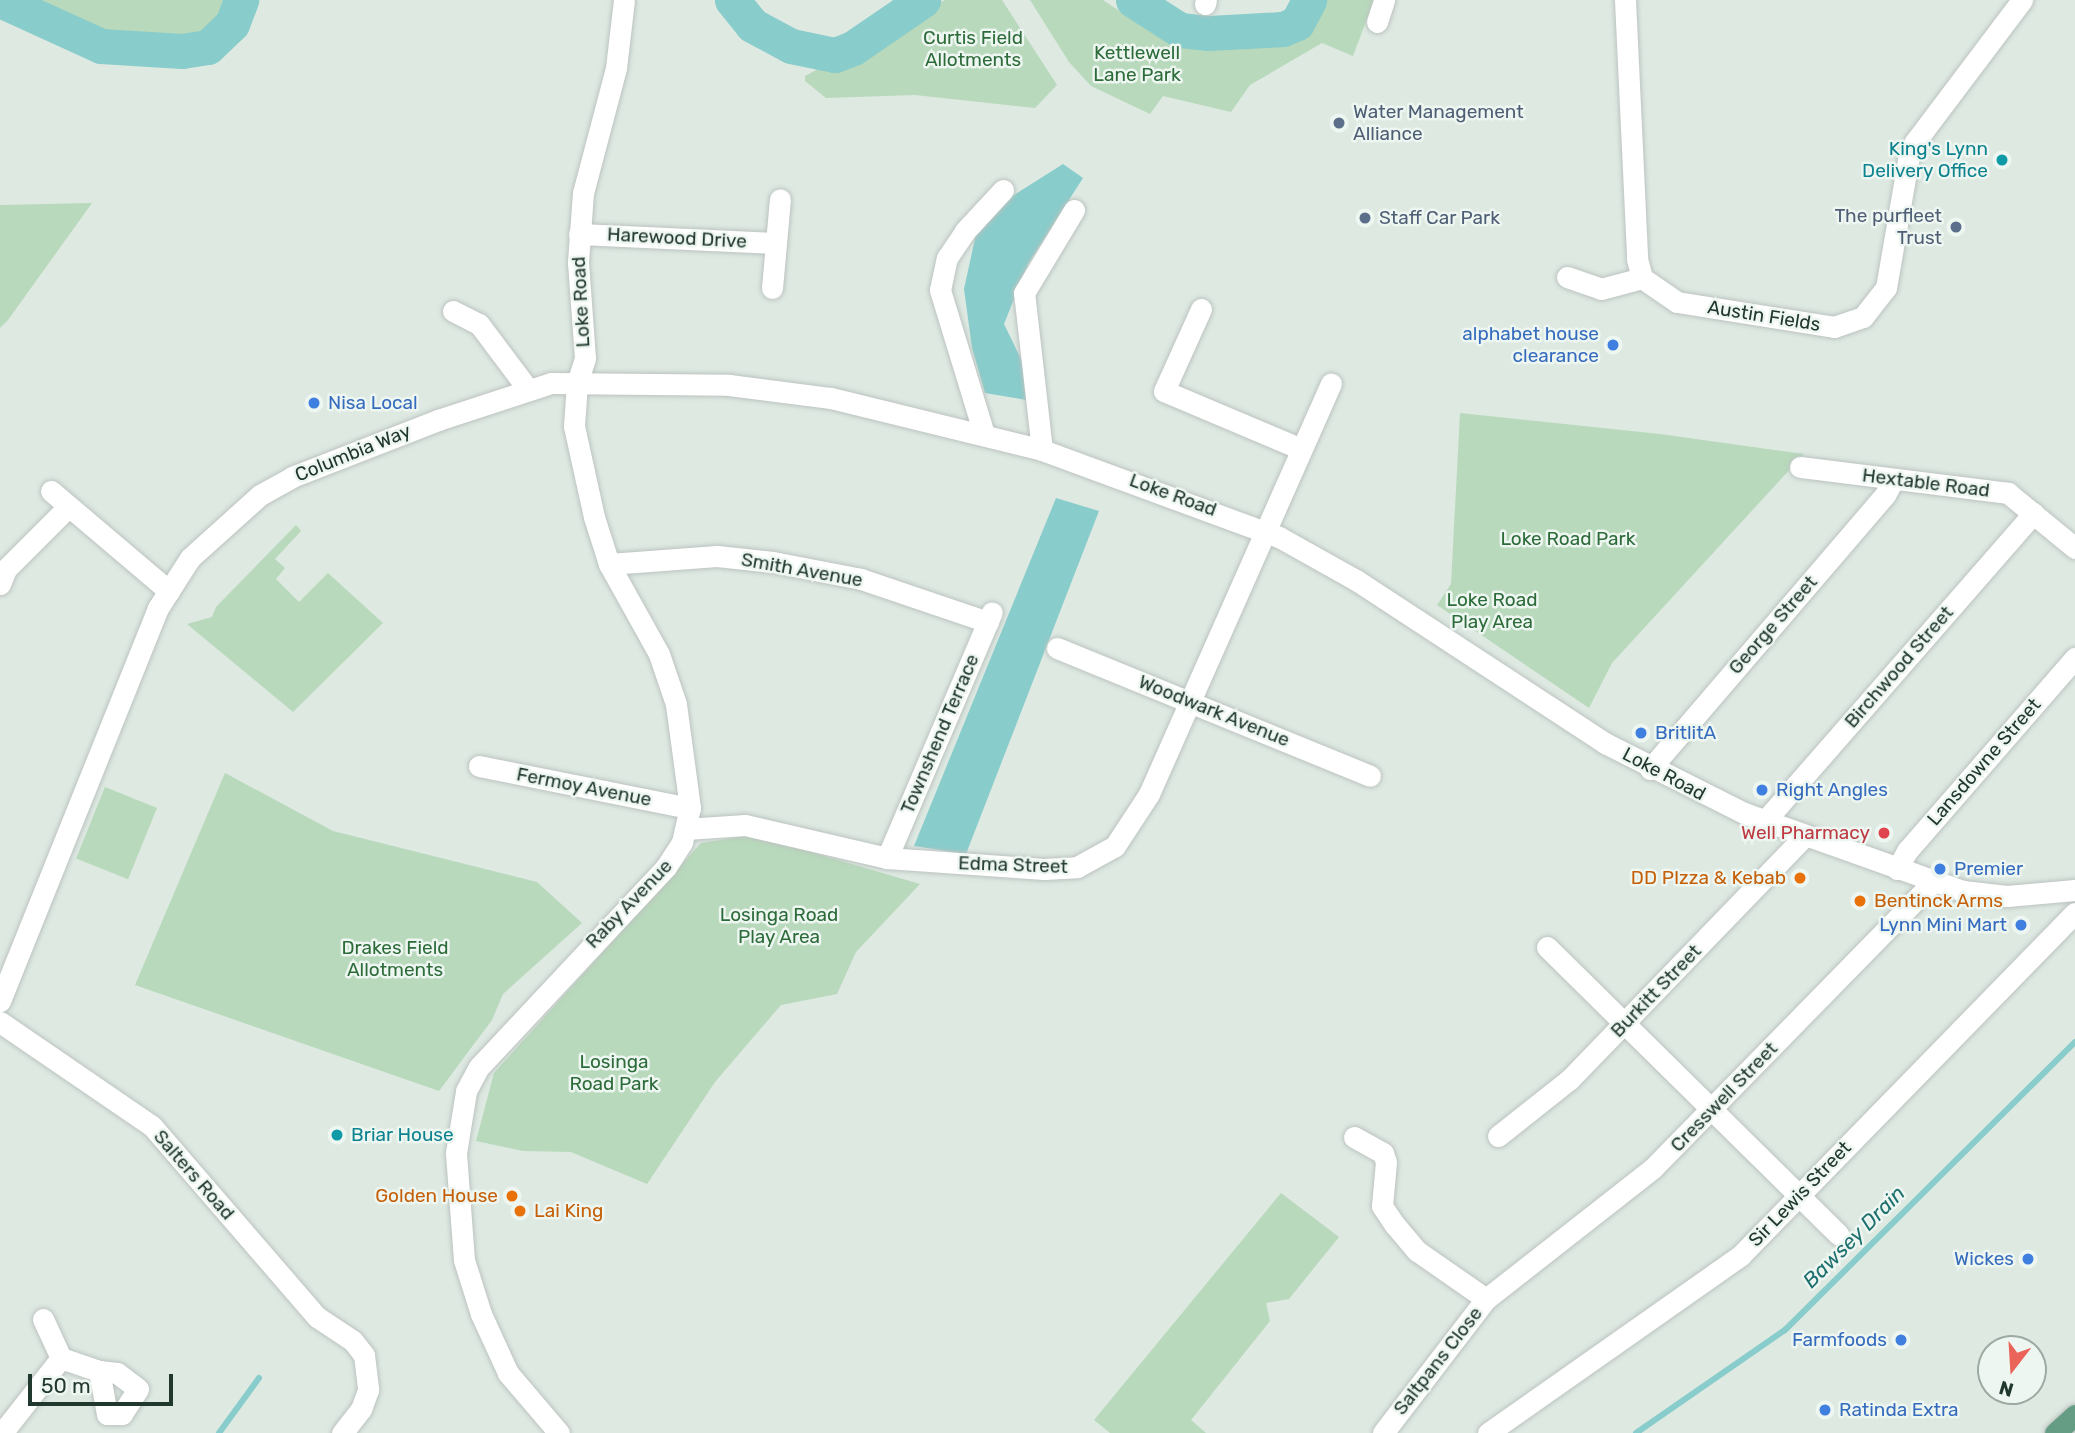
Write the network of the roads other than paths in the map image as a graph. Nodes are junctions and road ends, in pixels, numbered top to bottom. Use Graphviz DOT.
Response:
graph roads {
  1 [pos="624,0"];
  2 [pos="1384,0"];
  3 [pos="1625,0"];
  4 [pos="2022,0"];
  5 [pos="1377,22"];
  6 [pos="1003,190"];
  7 [pos="780,199"];
  8 [pos="1074,210"];
  9 [pos="579,234"];
  10 [pos="776,243"];
  11 [pos="1567,277"];
  12 [pos="1642,278"];
  13 [pos="772,288"];
  14 [pos="1201,309"];
  15 [pos="453,311"];
  16 [pos="577,383"];
  17 [pos="1331,383"];
  18 [pos="527,388"];
  19 [pos="984,434"];
  20 [pos="1301,449"];
  21 [pos="1042,450"];
  22 [pos="1800,467"];
  23 [pos="1893,480"];
  24 [pos="51,491"];
  25 [pos="68,507"];
  26 [pos="2034,513"];
  27 [pos="1264,530"];
  28 [pos="2075,548"];
  29 [pos="610,564"];
  30 [pos="0,584"];
  31 [pos="169,591"];
  32 [pos="990,616"];
  33 [pos="1057,648"];
  34 [pos="2075,658"];
  35 [pos="1189,700"];
  36 [pos="479,766"];
  37 [pos="1650,769"];
  38 [pos="1370,776"];
  39 [pos="690,808"];
  40 [pos="1764,822"];
  41 [pos="686,829"];
  42 [pos="1804,837"];
  43 [pos="887,858"];
  44 [pos="1896,869"];
  45 [pos="1933,882"];
  46 [pos="2075,890"];
  47 [pos="2075,913"];
  48 [pos="1547,947"];
  49 [pos="1,998"];
  50 [pos="0,1022"];
  51 [pos="1626,1022"];
  52 [pos="1712,1109"];
  53 [pos="1498,1136"];
  54 [pos="1354,1137"];
  55 [pos="1799,1195"];
  56 [pos="1838,1234"];
  57 [pos="1442,1255"];
  58 [pos="1491,1294"];
  59 [pos="43,1319"];
  60 [pos="61,1358"];
  61 [pos="99,1371"];
  62 [pos="2075,1415"];
  63 [pos="6,1418"];
  64 [pos="342,1433"];
  65 [pos="559,1433"];
  66 [pos="1383,1433"];
  67 [pos="1488,1433"];
  68 [pos="2055,1433"];
  1 -- 9 [label="street, Loke Road"];
  2 -- 5 [label="street"];
  3 -- 12 [label="street"];
  4 -- 12 [label="street, Austin Fields"];
  6 -- 19 [label="street"];
  7 -- 10 [label="street, Harewood Drive"];
  8 -- 21 [label="street"];
  9 -- 10 [label="street, Harewood Drive"];
  9 -- 16 [label="street, Loke Road"];
  10 -- 13 [label="street, Harewood Drive"];
  11 -- 12 [label="street"];
  14 -- 20 [label="street"];
  15 -- 18 [label="street"];
  16 -- 18 [label="street, Columbia Way"];
  16 -- 19 [label="street, Loke Road"];
  16 -- 29 [label="street, Raby Avenue"];
  17 -- 20 [label="street, Edma Street"];
  18 -- 31 [label="street, Columbia Way"];
  19 -- 21 [label="street, Loke Road"];
  20 -- 27 [label="street, Edma Street"];
  21 -- 27 [label="street, Loke Road"];
  22 -- 23 [label="street, Hextable Road"];
  23 -- 26 [label="street, Hextable Road"];
  23 -- 37 [label="street, George Street"];
  24 -- 25 [label="street"];
  25 -- 30 [label="street"];
  25 -- 31 [label="street"];
  26 -- 28 [label="street, Hextable Road"];
  26 -- 40 [label="street, Birchwood Street"];
  27 -- 35 [label="street, Edma Street"];
  27 -- 37 [label="street, Loke Road"];
  29 -- 32 [label="street, Smith Avenue"];
  29 -- 39 [label="street, Raby Avenue"];
  31 -- 49 [label="street, Columbia Way"];
  32 -- 43 [label="street, Townshend Terrace"];
  33 -- 35 [label="street, Woodwark Avenue"];
  34 -- 44 [label="street, Lansdowne Street"];
  35 -- 38 [label="street, Woodwark Avenue"];
  35 -- 43 [label="street, Edma Street"];
  36 -- 39 [label="street, Fermoy Avenue"];
  37 -- 40 [label="street, Loke Road"];
  39 -- 41 [label="street, Raby Avenue"];
  40 -- 42 [label="street, Loke Road"];
  41 -- 43 [label="street, Edma Street"];
  41 -- 65 [label="street, Raby Avenue"];
  42 -- 44 [label="street, Loke Road"];
  42 -- 51 [label="street, Burkitt Street"];
  44 -- 45 [label="street, Loke Road"];
  45 -- 46 [label="street, Loke Road"];
  45 -- 52 [label="street, Cresswell Street"];
  47 -- 55 [label="street, Sir Lewis Street"];
  48 -- 51 [label="street"];
  50 -- 64 [label="street, Salters Road"];
  51 -- 52 [label="street"];
  51 -- 53 [label="street, Burkitt Street"];
  52 -- 55 [label="street"];
  52 -- 58 [label="street, Cresswell Street"];
  54 -- 58 [label="street"];
  55 -- 56 [label="street"];
  55 -- 67 [label="street, Sir Lewis Street"];
  57 -- 58 [label="street"];
  58 -- 66 [label="street, Saltpans Close"];
  59 -- 60 [label="street"];
  60 -- 61 [label="street"];
  60 -- 63 [label="street"];
  62 -- 68 [label="main road"];
}
